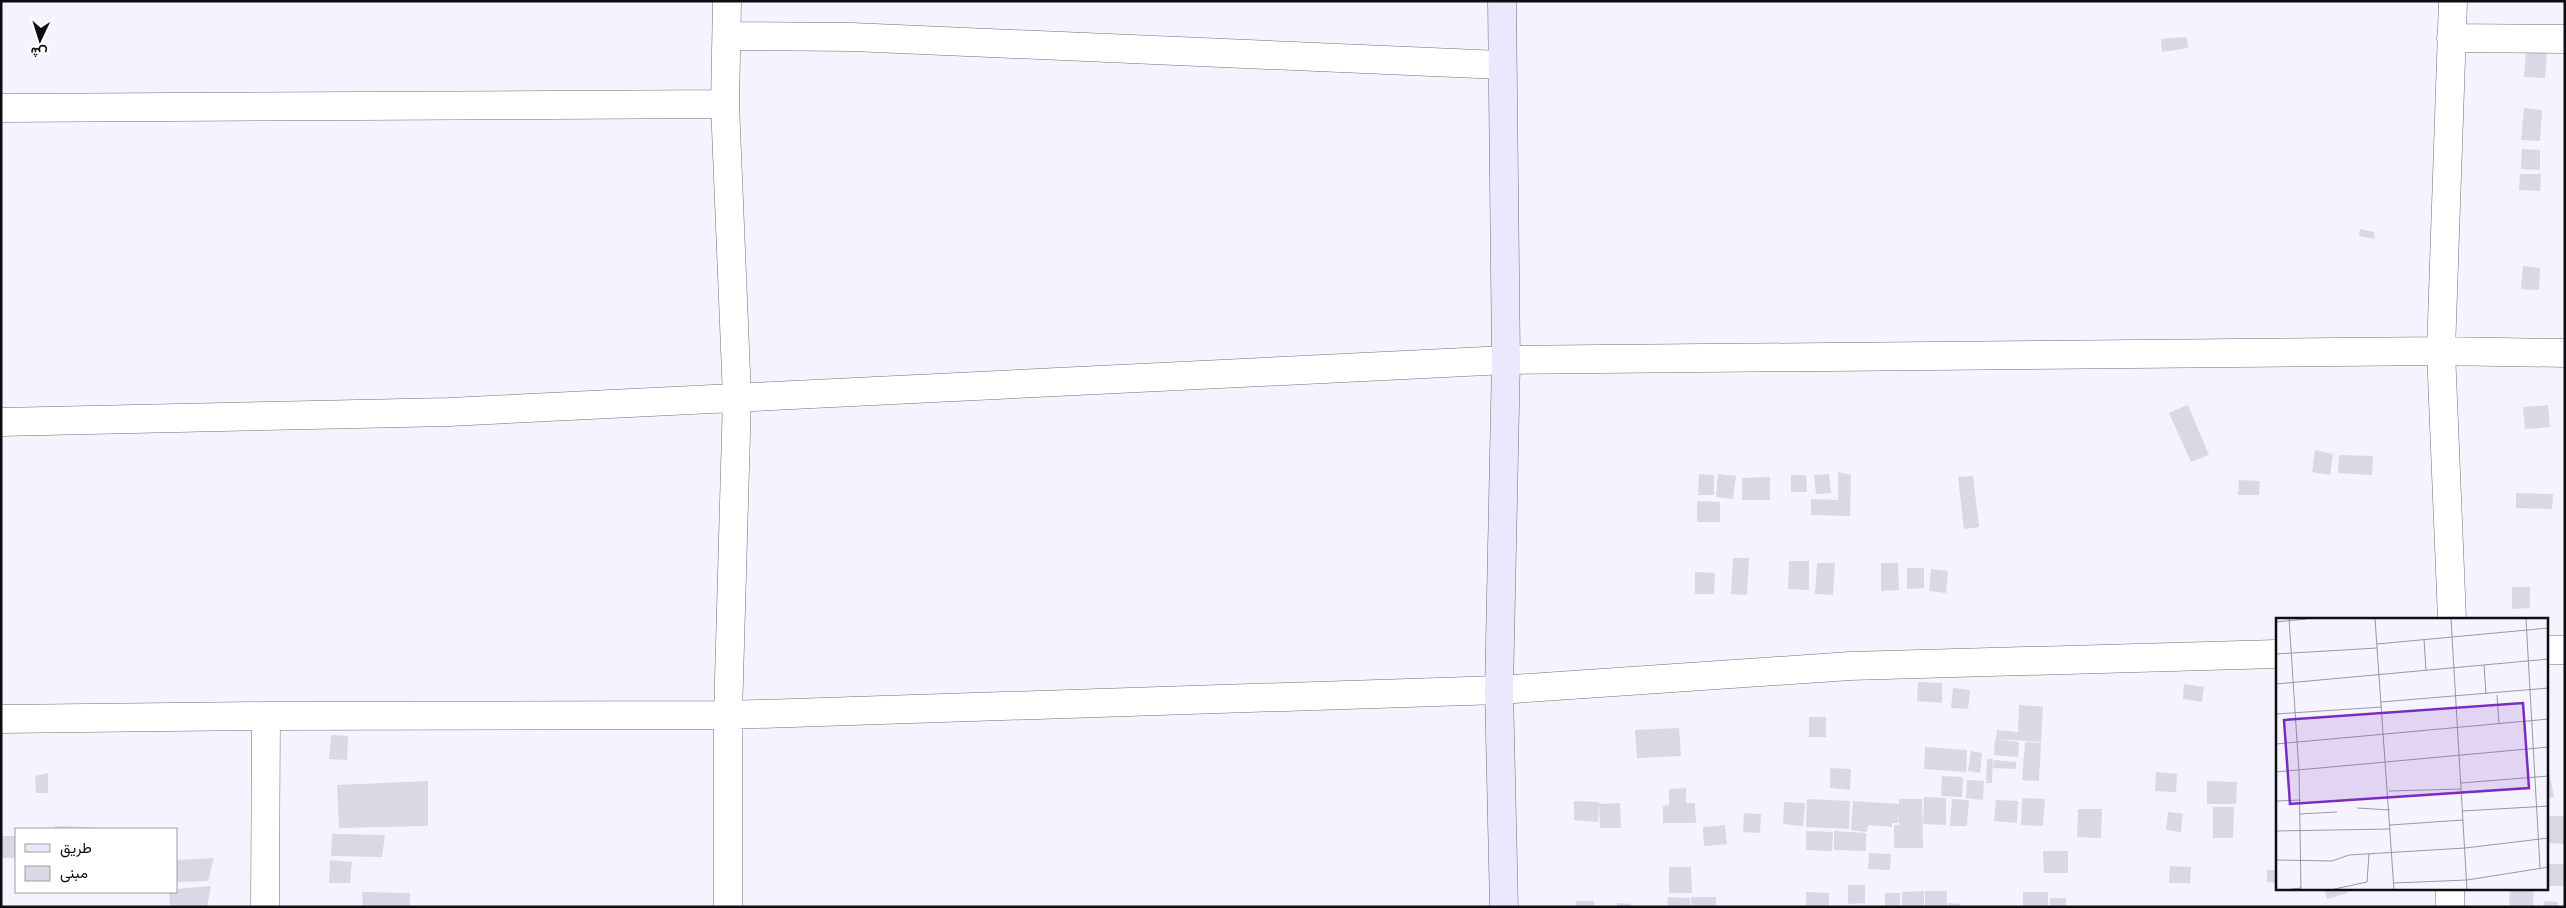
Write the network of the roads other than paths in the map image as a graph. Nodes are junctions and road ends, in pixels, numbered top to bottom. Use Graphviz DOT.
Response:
graph roads {
  1 [pos="727,1"];
  2 [pos="1502,1"];
  3 [pos="2453,1"];
  4 [pos="727,36"];
  5 [pos="2450,38"];
  6 [pos="2565,39"];
  7 [pos="1501,65"];
  8 [pos="724,104"];
  9 [pos="1,108"];
  10 [pos="2441,351"];
  11 [pos="2565,353"];
  12 [pos="1506,360"];
  13 [pos="737,397"];
  14 [pos="1,422"];
  15 [pos="2452,618"];
  16 [pos="2548,650"];
  17 [pos="2565,650"];
  18 [pos="2276,654"];
  19 [pos="1499,690"];
  20 [pos="728,715"];
  21 [pos="266,716"];
  22 [pos="1,720"];
  23 [pos="2450,890"];
  24 [pos="265,907"];
  25 [pos="728,907"];
  26 [pos="1504,907"];
  27 [pos="2450,907"];
  1 -- 4 [label="street"];
  2 -- 7 [label="main road"];
  3 -- 5 [label="street"];
  4 -- 7 [label="street"];
  4 -- 8 [label="street"];
  5 -- 6 [label="street"];
  5 -- 10 [label="street"];
  7 -- 12 [label="main road"];
  8 -- 9 [label="street"];
  8 -- 13 [label="street"];
  10 -- 11 [label="street"];
  10 -- 12 [label="street"];
  10 -- 15 [label="street"];
  12 -- 13 [label="street"];
  12 -- 19 [label="main road"];
  13 -- 14 [label="street"];
  13 -- 20 [label="street"];
  16 -- 17 [label="street"];
  18 -- 19 [label="street"];
  19 -- 20 [label="street"];
  19 -- 26 [label="main road"];
  20 -- 21 [label="street"];
  20 -- 25 [label="street"];
  21 -- 22 [label="street"];
  21 -- 24 [label="street"];
  23 -- 27 [label="street"];
}
